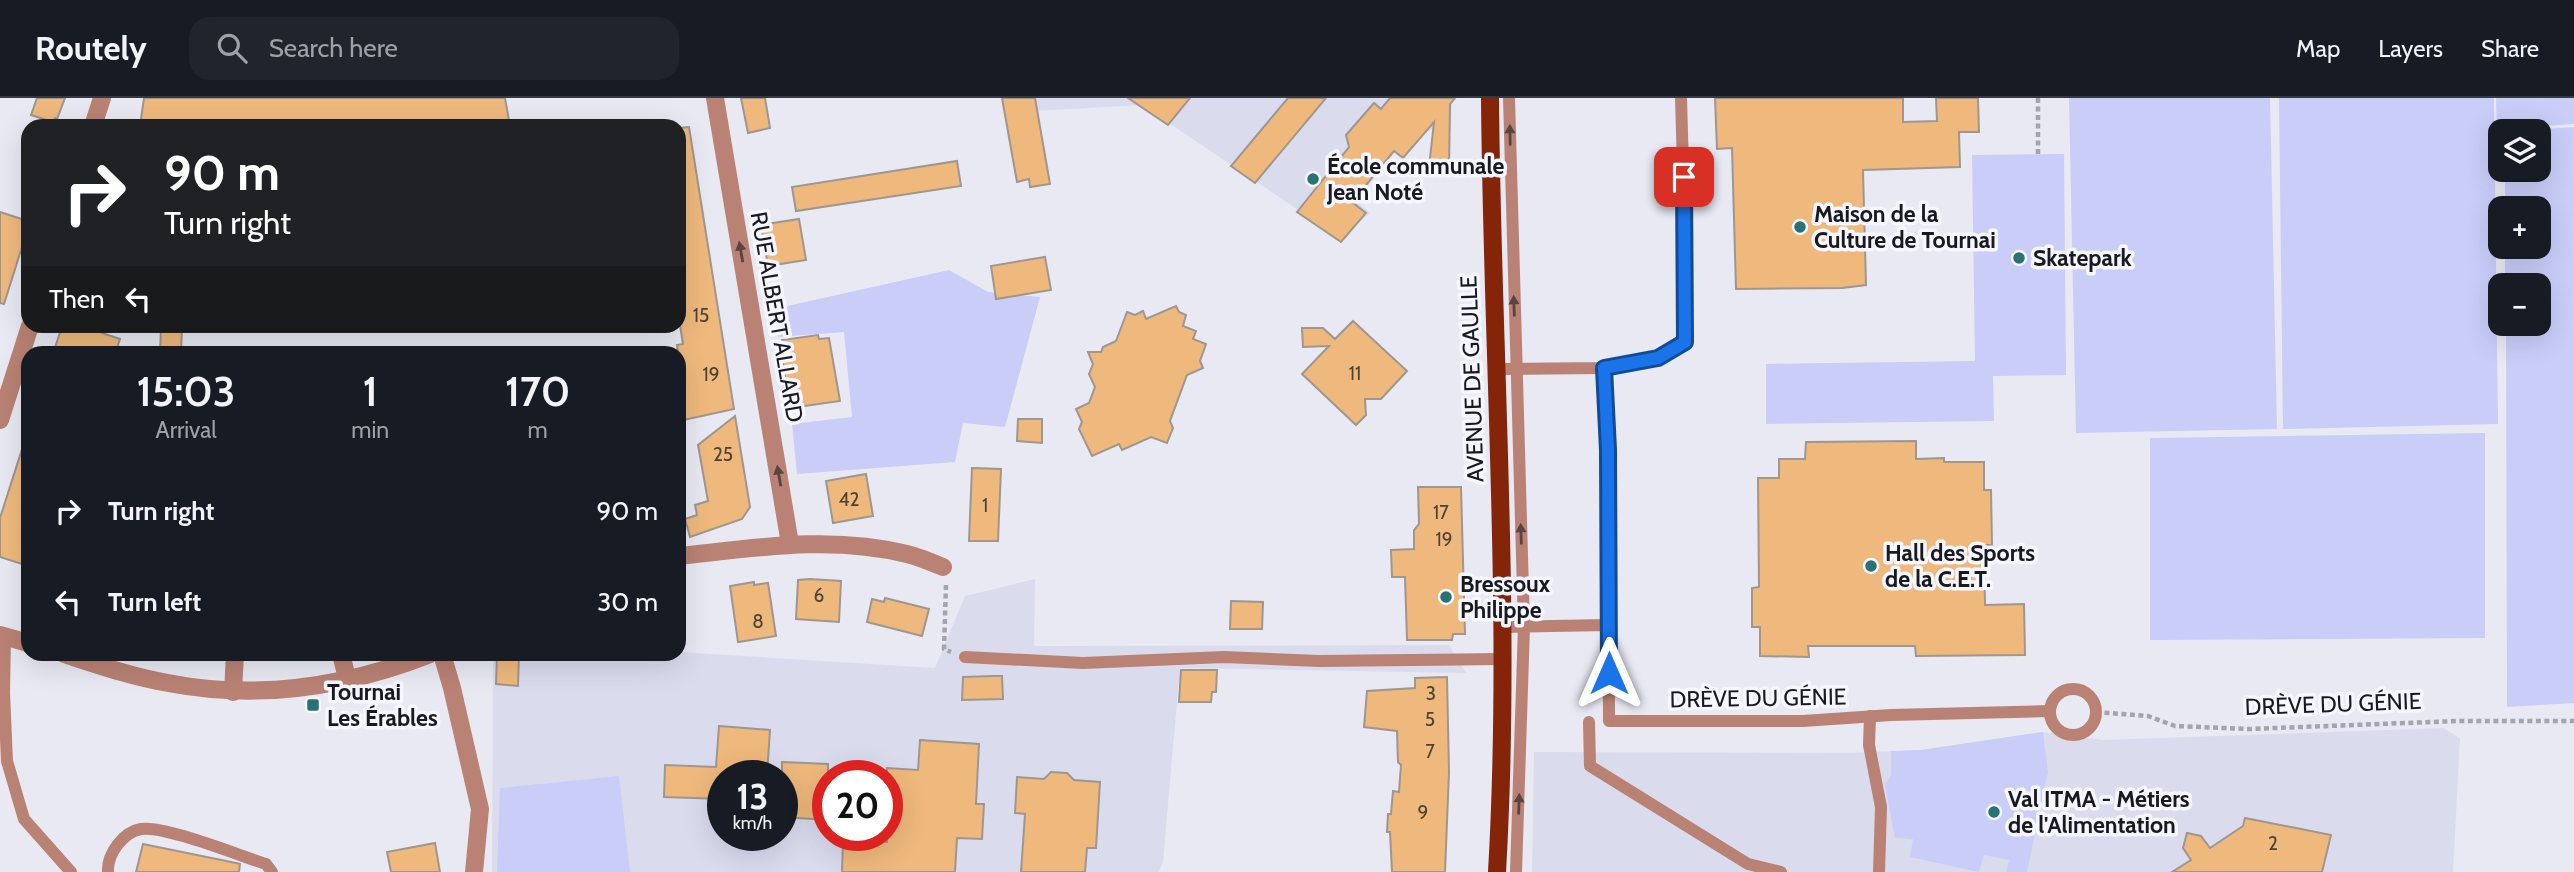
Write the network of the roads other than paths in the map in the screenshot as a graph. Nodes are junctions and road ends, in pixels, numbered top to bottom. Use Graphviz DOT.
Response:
graph roads {
  1 [pos="102,98"];
  2 [pos="715,98"];
  3 [pos="1490,98"];
  4 [pos="1509,98"];
  5 [pos="1681,98"];
  6 [pos="95,119"];
  7 [pos="21,354"];
  8 [pos="1517,368"];
  9 [pos="1604,368"];
  10 [pos="1496,369"];
  11 [pos="0,420"];
  12 [pos="790,544"];
  13 [pos="686,555"];
  14 [pos="943,566"];
  15 [pos="1609,625"];
  16 [pos="1524,626"];
  17 [pos="1503,627"];
  18 [pos="3,636"];
  19 [pos="21,641"];
  20 [pos="965,657"];
  21 [pos="1503,659"];
  22 [pos="89,661"];
  23 [pos="235,661"];
  24 [pos="343,661"];
  25 [pos="413,661"];
  26 [pos="444,661"];
  27 [pos="347,678"];
  28 [pos="233,692"];
  29 [pos="2050,711"];
  30 [pos="1870,716"];
  31 [pos="1589,722"];
  32 [pos="71,872"];
  33 [pos="108,872"];
  34 [pos="272,872"];
  35 [pos="474,872"];
  36 [pos="1497,872"];
  37 [pos="1516,872"];
  38 [pos="1781,872"];
  39 [pos="1879,872"];
  1 -- 6 [label="street"];
  12 -- 2 [label="street, RUE ALBERT ALLARD, one-way"];
  3 -- 10 [label="main road, AVENUE DE GAULLE"];
  8 -- 4 [label="lane, one-way"];
  5 -- 9 [label="lane"];
  7 -- 11 [label="street"];
  8 -- 9 [label="lane"];
  8 -- 10 [label="lane"];
  16 -- 8 [label="lane, one-way"];
  9 -- 15 [label="lane, DRÈVE DU GÉNIE"];
  10 -- 17 [label="main road, AVENUE DE GAULLE"];
  12 -- 13 [label="street"];
  12 -- 14 [label="street"];
  15 -- 16 [label="lane"];
  15 -- 30 [label="lane, DRÈVE DU GÉNIE"];
  16 -- 17 [label="lane"];
  37 -- 16 [label="lane, one-way"];
  17 -- 21 [label="main road, AVENUE DE GAULLE"];
  18 -- 19 [label="street"];
  18 -- 32 [label="lane"];
  20 -- 21 [label="lane"];
  21 -- 36 [label="main road, AVENUE DE GAULLE"];
  22 -- 28 [label="street"];
  23 -- 28 [label="street"];
  24 -- 27 [label="street"];
  25 -- 27 [label="street"];
  26 -- 35 [label="street"];
  27 -- 28 [label="street"];
  29 -- 29 [label="lane"];
  29 -- 30 [label="lane, DRÈVE DU GÉNIE"];
  30 -- 39 [label="lane"];
  31 -- 38 [label="lane"];
  33 -- 34 [label="lane"];
}
